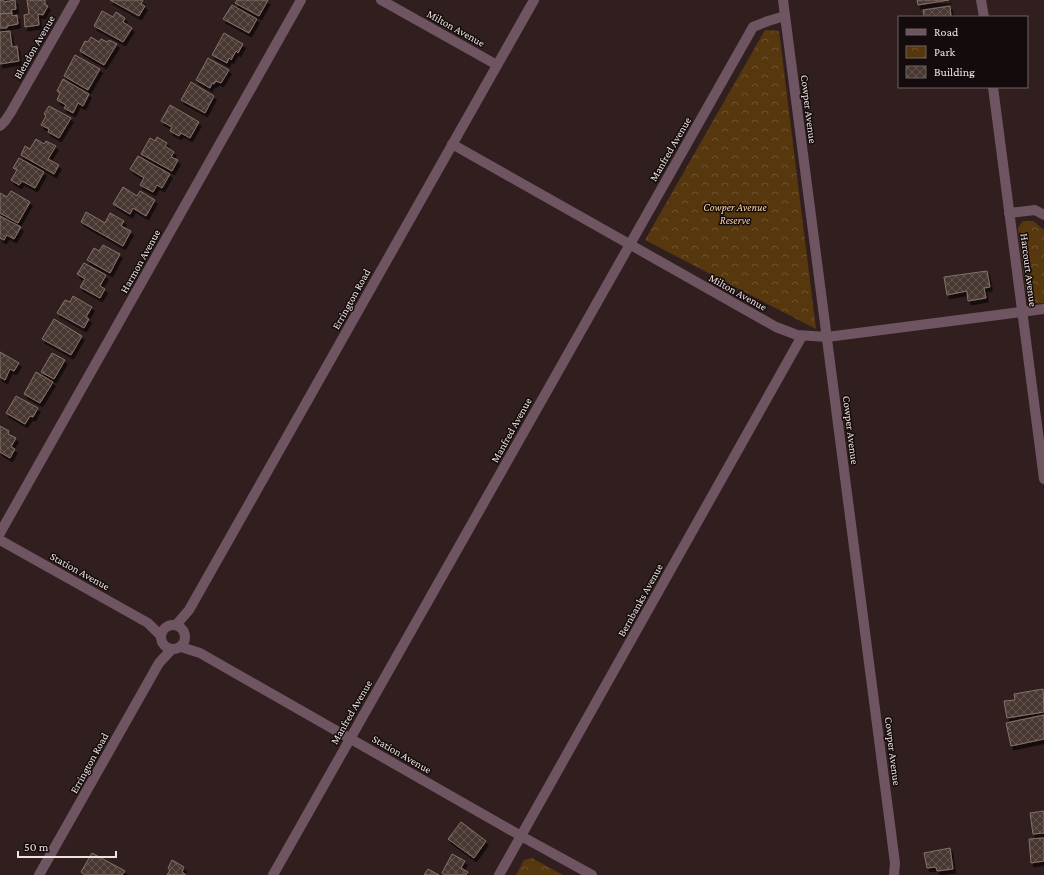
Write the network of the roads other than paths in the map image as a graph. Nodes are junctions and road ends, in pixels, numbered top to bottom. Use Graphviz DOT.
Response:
graph roads {
  1 [pos="75,0"];
  2 [pos="301,0"];
  3 [pos="381,0"];
  4 [pos="534,0"];
  5 [pos="783,0"];
  6 [pos="981,0"];
  7 [pos="785,16"];
  8 [pos="984,16"];
  9 [pos="497,65"];
  10 [pos="993,88"];
  11 [pos="0,126"];
  12 [pos="452,144"];
  13 [pos="1009,213"];
  14 [pos="1044,215"];
  15 [pos="629,245"];
  16 [pos="1044,309"];
  17 [pos="1022,312"];
  18 [pos="802,336"];
  19 [pos="827,337"];
  20 [pos="1044,480"];
  21 [pos="0,533"];
  22 [pos="0,540"];
  23 [pos="173,637"];
  24 [pos="350,738"];
  25 [pos="522,836"];
  26 [pos="895,863"];
  27 [pos="40,875"];
  28 [pos="273,875"];
  29 [pos="499,875"];
  30 [pos="592,875"];
  31 [pos="894,875"];
  32 [pos="899,875"];
  1 -- 11 [label="street, Blendon Avenue"];
  2 -- 21 [label="street, Harmon Avenue"];
  3 -- 9 [label="street, Milton Avenue"];
  4 -- 9 [label="street, Errington Road"];
  5 -- 7 [label="street, Cowper Avenue"];
  6 -- 8 [label="street"];
  7 -- 15 [label="street, Manfred Avenue"];
  7 -- 19 [label="street, Cowper Avenue"];
  9 -- 12 [label="street, Errington Road"];
  10 -- 13 [label="street, Harcourt Avenue"];
  12 -- 15 [label="street, Milton Avenue"];
  12 -- 23 [label="street, Errington Road"];
  13 -- 14 [label="street"];
  13 -- 17 [label="street, Harcourt Avenue"];
  15 -- 18 [label="street, Milton Avenue"];
  15 -- 24 [label="street, Manfred Avenue"];
  16 -- 17 [label="street, Milton Avenue"];
  17 -- 19 [label="street, Milton Avenue"];
  17 -- 20 [label="street, Harcourt Avenue"];
  18 -- 19 [label="street, Milton Avenue"];
  18 -- 25 [label="street, Bernbanks Avenue"];
  19 -- 26 [label="street, Cowper Avenue"];
  22 -- 23 [label="street, Station Avenue"];
  23 -- 24 [label="street, Station Avenue"];
  23 -- 27 [label="street, Errington Road"];
  24 -- 25 [label="street, Station Avenue"];
  24 -- 28 [label="street, Manfred Avenue"];
  25 -- 29 [label="street, Bernbanks Avenue"];
  25 -- 30 [label="street, Station Avenue"];
  26 -- 31 [label="street, Cowper Avenue"];
  26 -- 32 [label="street, Cowper Avenue"];
}
